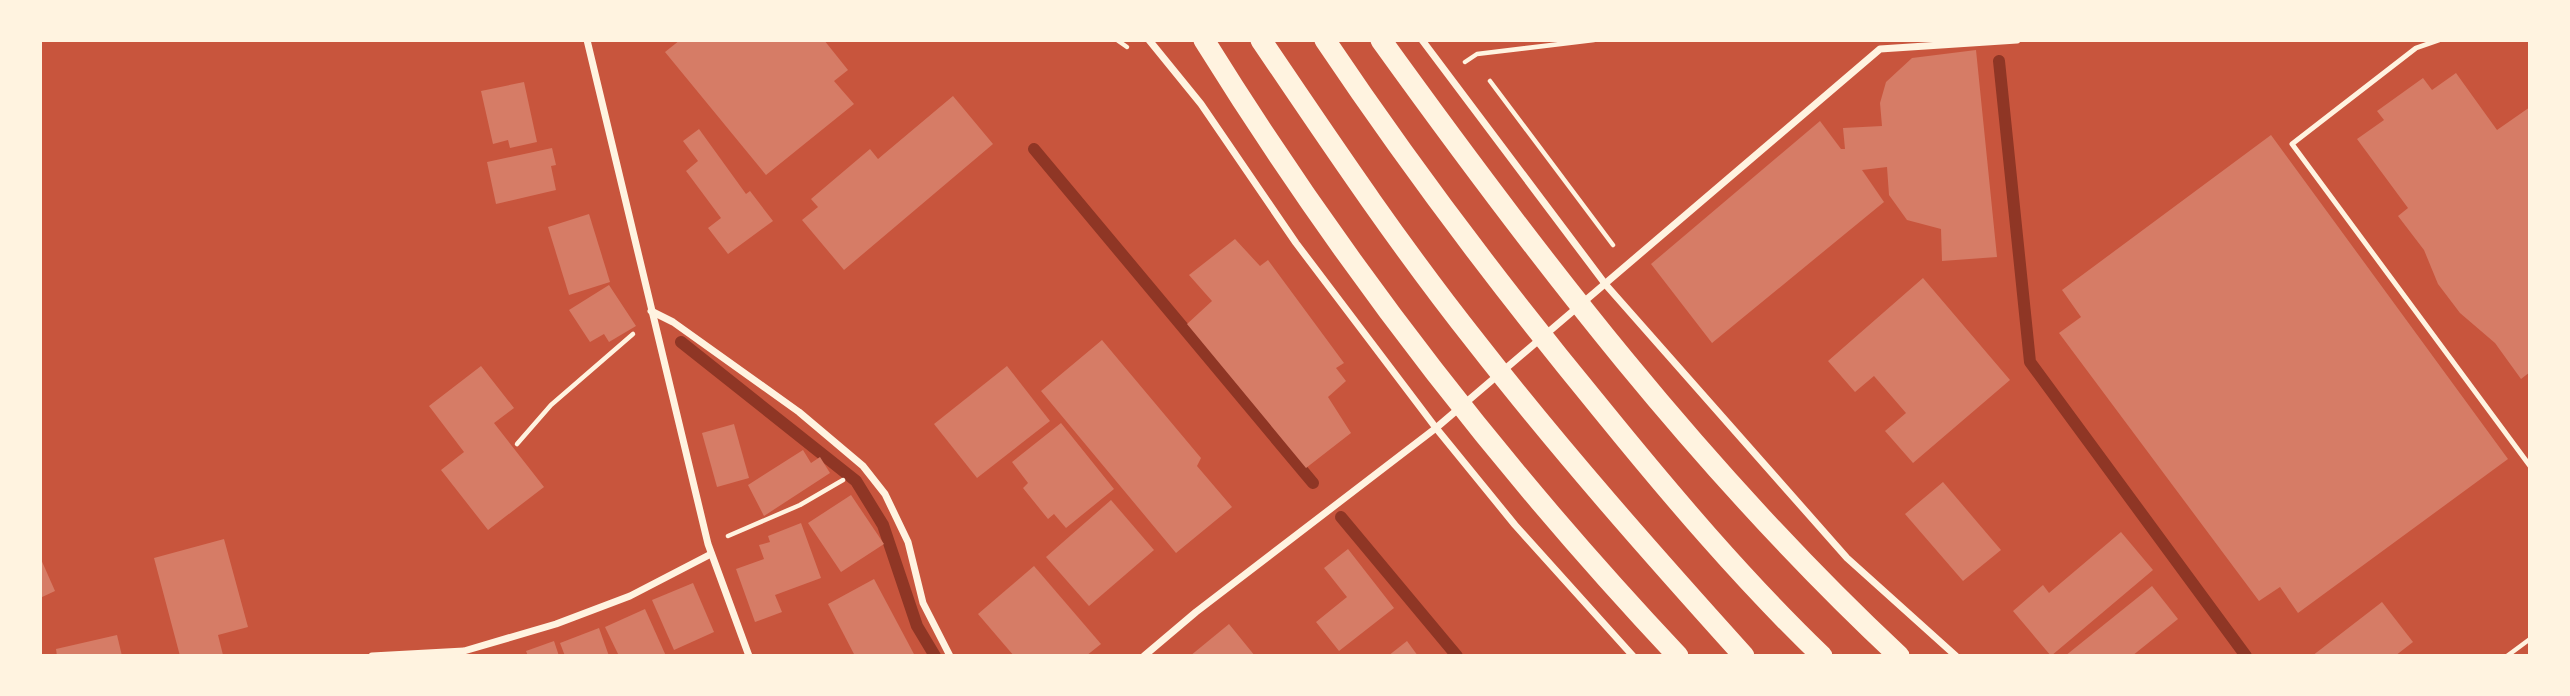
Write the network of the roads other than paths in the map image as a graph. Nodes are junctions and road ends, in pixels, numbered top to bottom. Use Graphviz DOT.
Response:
graph roads {
  1 [pos="587,40"];
  2 [pos="1149,40"];
  3 [pos="1204,40"];
  4 [pos="1261,40"];
  5 [pos="1325,40"];
  6 [pos="1381,40"];
  7 [pos="1423,40"];
  8 [pos="2439,40"];
  9 [pos="2014,41"];
  10 [pos="1606,285"];
  11 [pos="651,315"];
  12 [pos="1436,428"];
  13 [pos="2530,466"];
  14 [pos="711,554"];
  15 [pos="372,656"];
  16 [pos="749,656"];
  17 [pos="950,656"];
  18 [pos="1144,656"];
  19 [pos="1633,656"];
  20 [pos="1678,656"];
  21 [pos="1744,656"];
  22 [pos="1822,656"];
  23 [pos="1899,656"];
  24 [pos="1956,656"];
  1 -- 11 [label="street"];
  2 -- 12 [label="street"];
  3 -- 20 [label="highway"];
  4 -- 21 [label="highway"];
  5 -- 22 [label="highway"];
  6 -- 23 [label="highway"];
  7 -- 10 [label="street"];
  8 -- 13 [label="lane"];
  9 -- 10 [label="street"];
  10 -- 12 [label="street"];
  10 -- 24 [label="street"];
  11 -- 14 [label="street"];
  11 -- 17 [label="street"];
  12 -- 18 [label="street"];
  12 -- 19 [label="street"];
  14 -- 15 [label="street"];
  14 -- 16 [label="street"];
}
